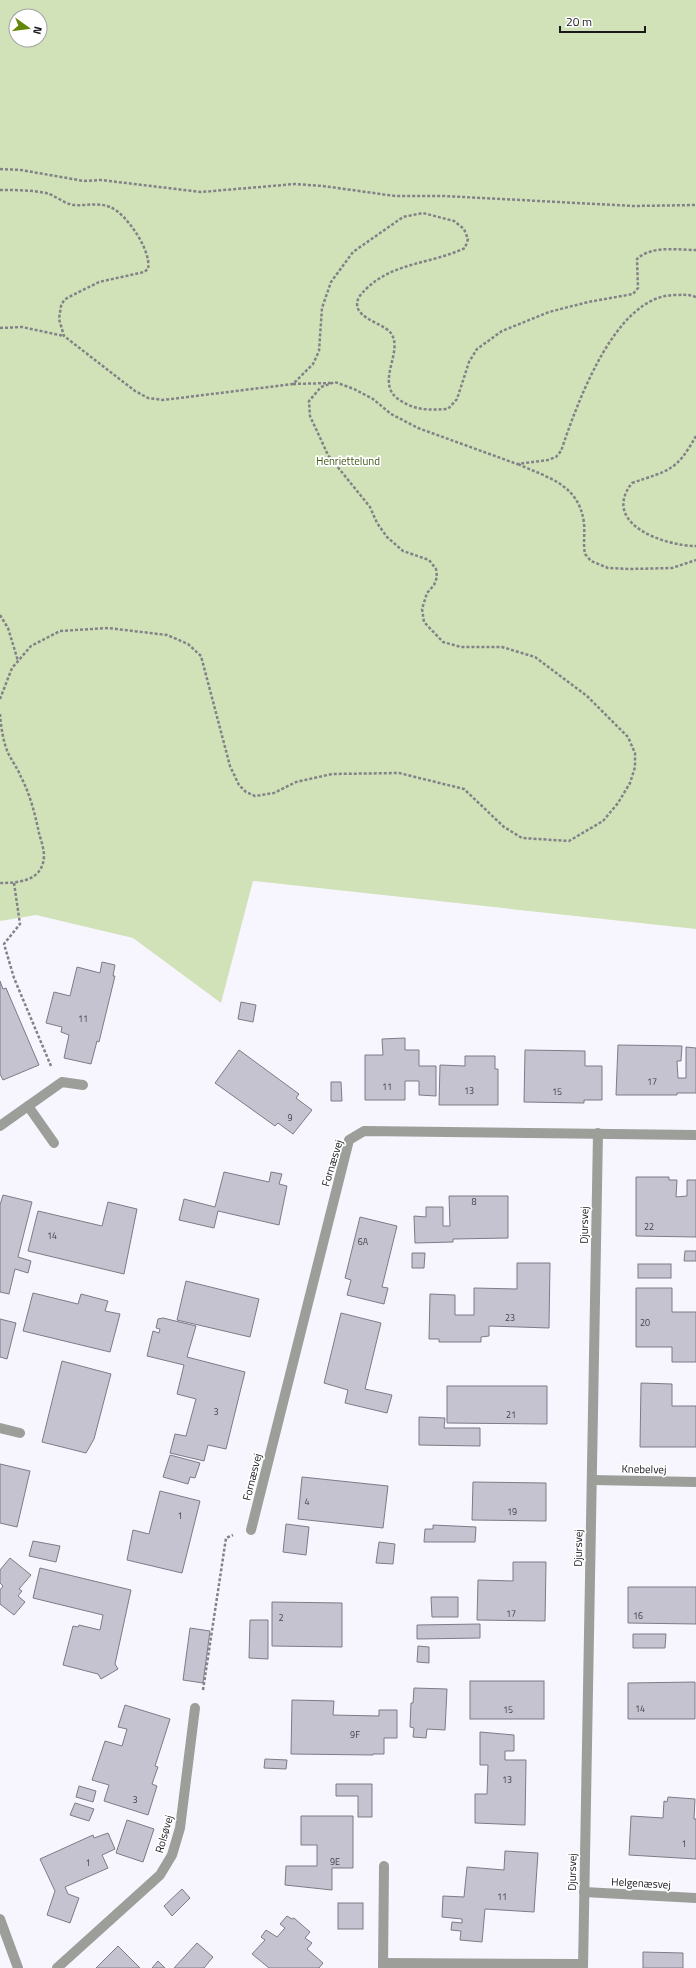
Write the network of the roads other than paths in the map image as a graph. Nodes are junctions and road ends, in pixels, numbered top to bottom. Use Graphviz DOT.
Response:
graph roads {
  1 [pos="83,1085"];
  2 [pos="28,1106"];
  3 [pos="0,1126"];
  4 [pos="598,1133"];
  5 [pos="696,1135"];
  6 [pos="54,1143"];
  7 [pos="0,1428"];
  8 [pos="20,1433"];
  9 [pos="592,1480"];
  10 [pos="696,1482"];
  11 [pos="251,1530"];
  12 [pos="195,1708"];
  13 [pos="384,1866"];
  14 [pos="584,1892"];
  15 [pos="696,1898"];
  16 [pos="0,1919"];
  17 [pos="383,1965"];
  18 [pos="583,1966"];
  19 [pos="18,1968"];
  20 [pos="57,1968"];
  1 -- 2 [label="street"];
  2 -- 3 [label="street"];
  2 -- 6 [label="street"];
  4 -- 5 [label="street, Fornæsvej"];
  4 -- 9 [label="street, Djursvej"];
  4 -- 11 [label="street, Fornæsvej"];
  7 -- 8 [label="street"];
  9 -- 10 [label="street, Knebelvej"];
  9 -- 14 [label="street, Djursvej"];
  12 -- 20 [label="street, Rolsøvej"];
  13 -- 17 [label="street, Djursvej"];
  14 -- 15 [label="street, Helgenæsvej"];
  14 -- 18 [label="street, Djursvej"];
  16 -- 19 [label="street"];
  17 -- 18 [label="street, Djursvej"];
}
